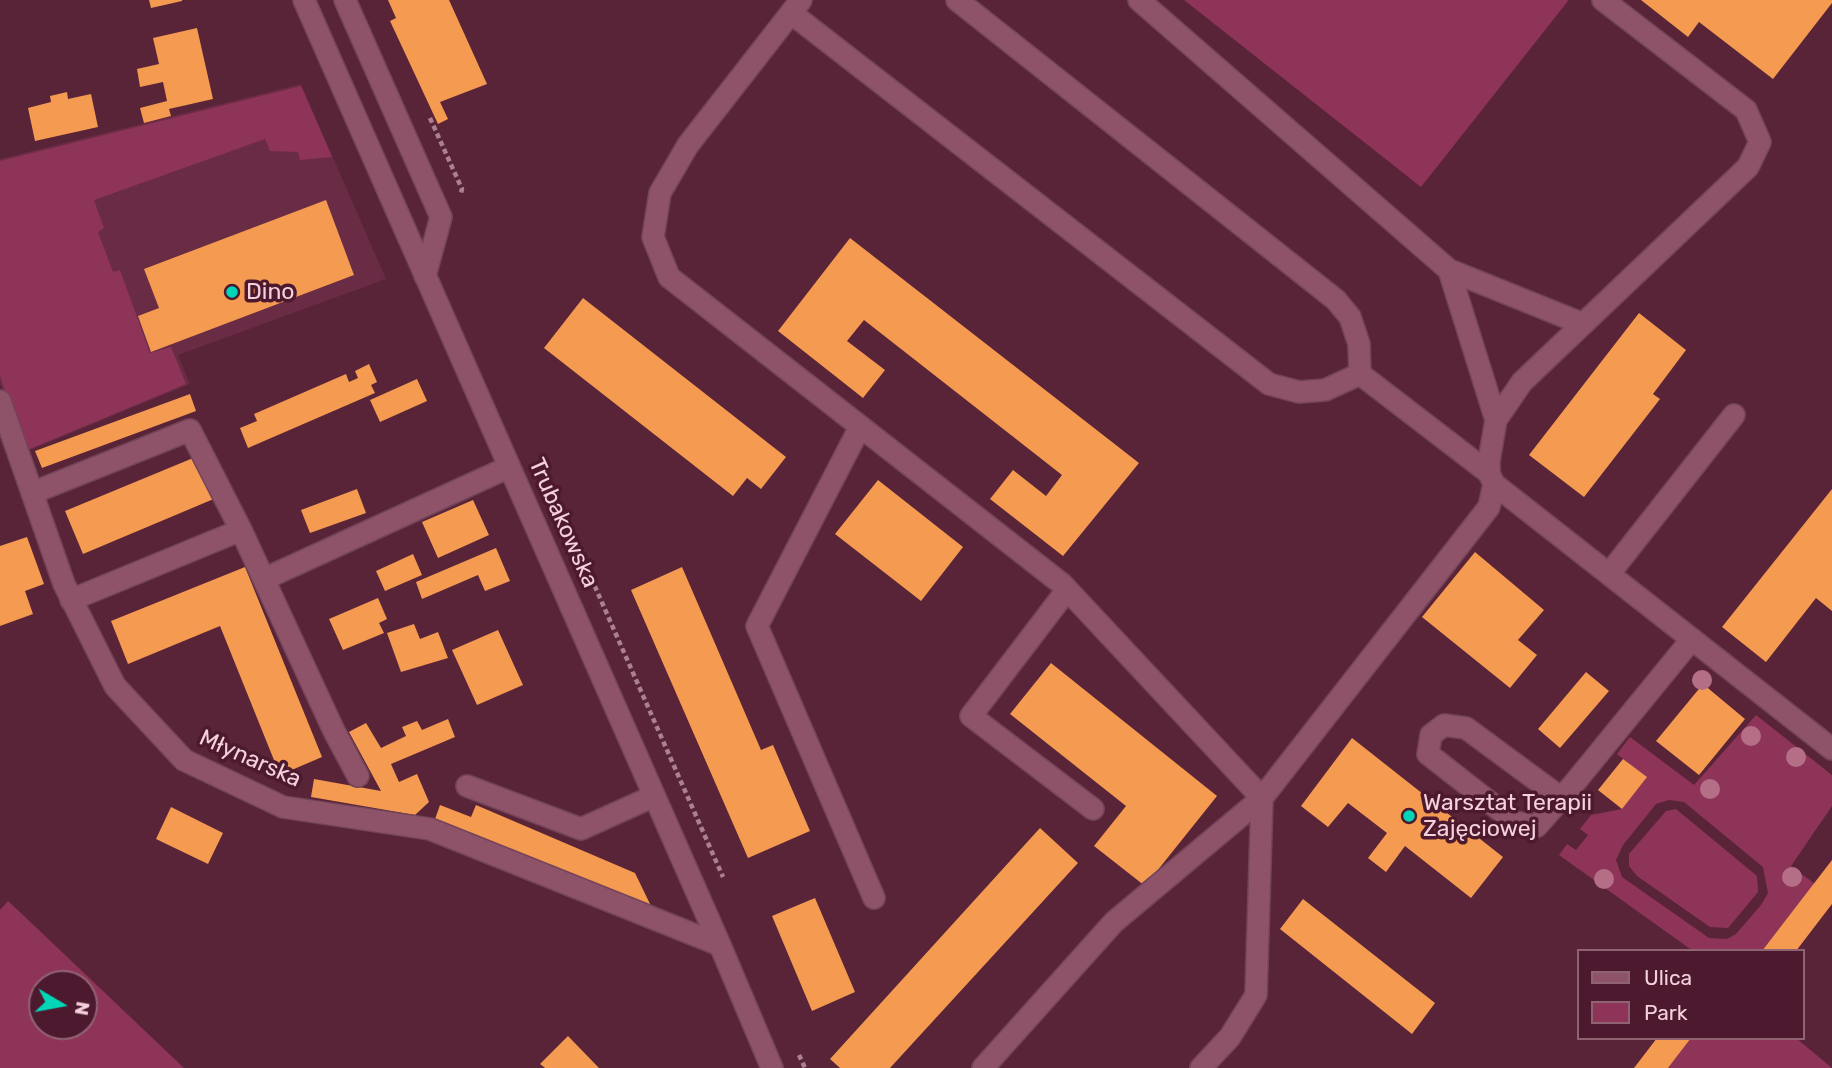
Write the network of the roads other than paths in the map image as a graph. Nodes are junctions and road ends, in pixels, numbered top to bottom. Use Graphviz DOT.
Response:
graph roads {
  1 [pos="304,0"];
  2 [pos="345,0"];
  3 [pos="957,0"];
  4 [pos="1139,0"];
  5 [pos="1603,0"];
  6 [pos="796,6"];
  7 [pos="1449,270"];
  8 [pos="425,276"];
  9 [pos="1583,324"];
  10 [pos="1360,374"];
  11 [pos="0,401"];
  12 [pos="1734,415"];
  13 [pos="1496,420"];
  14 [pos="860,427"];
  15 [pos="509,467"];
  16 [pos="1491,478"];
  17 [pos="32,493"];
  18 [pos="241,530"];
  19 [pos="1609,574"];
  20 [pos="264,579"];
  21 [pos="1067,590"];
  22 [pos="71,600"];
  23 [pos="1692,639"];
  24 [pos="1832,749"];
  25 [pos="358,775"];
  26 [pos="467,786"];
  27 [pos="654,796"];
  28 [pos="1262,798"];
  29 [pos="1561,798"];
  30 [pos="1093,809"];
  31 [pos="874,898"];
  32 [pos="720,945"];
  33 [pos="772,1068"];
  34 [pos="983,1068"];
  35 [pos="1201,1068"];
  1 -- 8 [label="street, Trubakowska"];
  2 -- 8 [label="street"];
  3 -- 10 [label="street"];
  4 -- 7 [label="street"];
  5 -- 9 [label="street"];
  6 -- 10 [label="street"];
  6 -- 14 [label="street"];
  7 -- 9 [label="street"];
  7 -- 13 [label="street"];
  8 -- 15 [label="street, Trubakowska"];
  9 -- 13 [label="street"];
  10 -- 16 [label="street"];
  11 -- 17 [label="street, Młynarska"];
  12 -- 19 [label="street"];
  13 -- 16 [label="street"];
  14 -- 21 [label="street"];
  14 -- 31 [label="street"];
  15 -- 20 [label="street"];
  15 -- 27 [label="street, Trubakowska"];
  16 -- 19 [label="street"];
  16 -- 28 [label="street"];
  17 -- 18 [label="street"];
  17 -- 22 [label="street, Młynarska"];
  18 -- 20 [label="street"];
  18 -- 22 [label="street"];
  19 -- 23 [label="street"];
  20 -- 25 [label="street"];
  21 -- 28 [label="street"];
  21 -- 30 [label="street"];
  22 -- 32 [label="street, Młynarska"];
  23 -- 24 [label="street"];
  23 -- 29 [label="street"];
  26 -- 27 [label="street"];
  27 -- 32 [label="street, Trubakowska"];
  28 -- 34 [label="street"];
  28 -- 35 [label="street"];
  29 -- 29 [label="street"];
  32 -- 33 [label="street, Trubakowska"];
}
